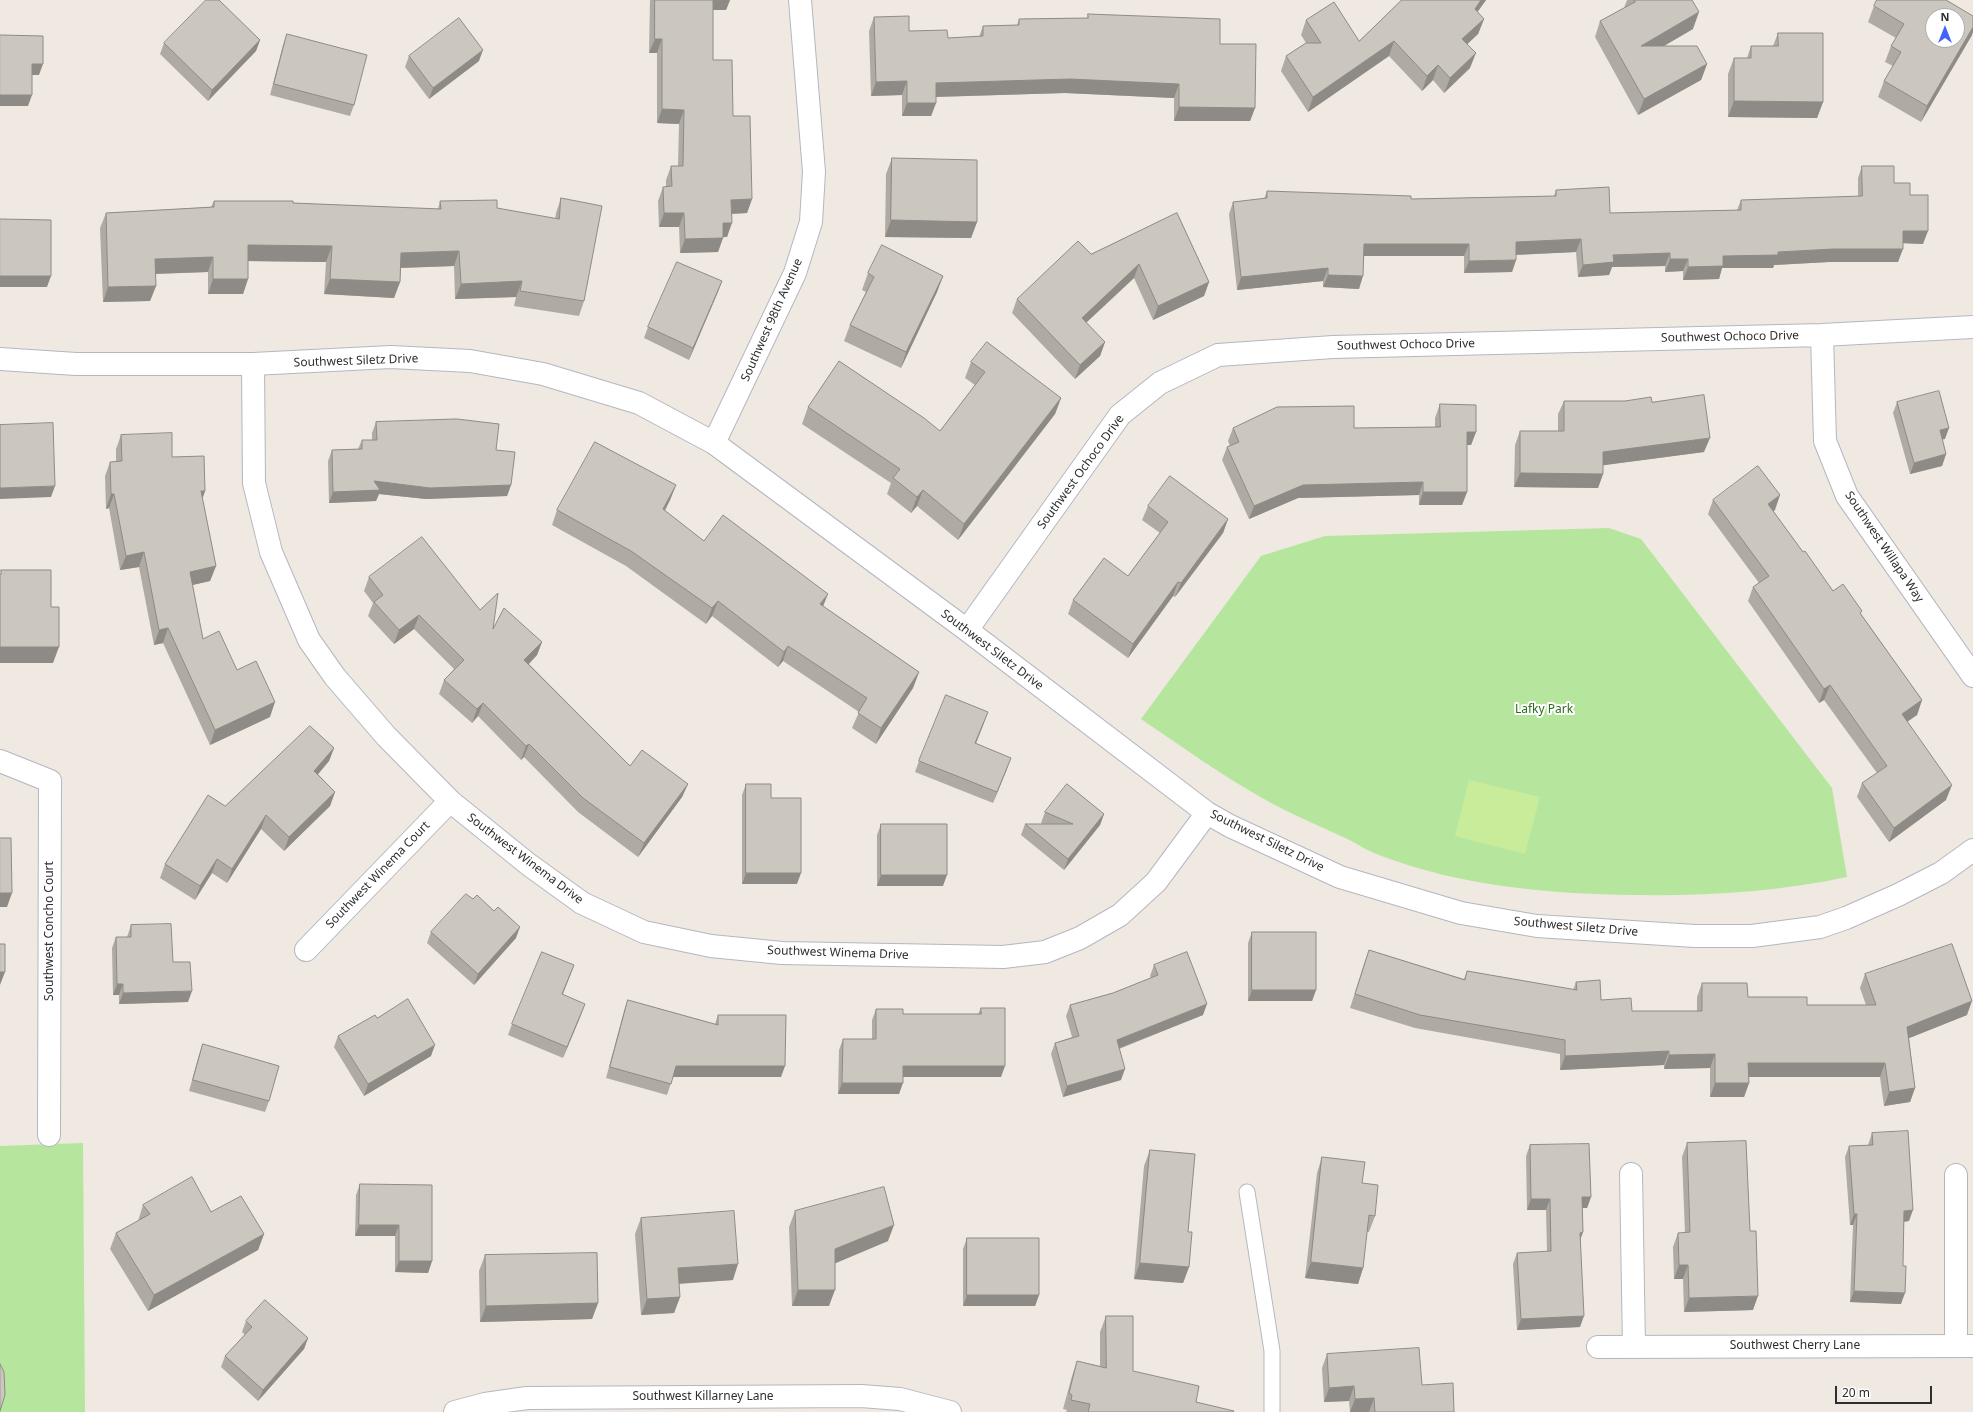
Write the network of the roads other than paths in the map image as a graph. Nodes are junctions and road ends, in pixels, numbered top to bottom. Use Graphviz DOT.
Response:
graph roads {
  1 [pos="800,0"];
  2 [pos="1973,327"];
  3 [pos="1822,335"];
  4 [pos="0,359"];
  5 [pos="253,364"];
  6 [pos="714,443"];
  7 [pos="967,630"];
  8 [pos="1973,676"];
  9 [pos="0,761"];
  10 [pos="450,801"];
  11 [pos="1207,812"];
  12 [pos="1973,850"];
  13 [pos="306,950"];
  14 [pos="49,1135"];
  15 [pos="1631,1174"];
  16 [pos="1956,1175"];
  17 [pos="1247,1192"];
  18 [pos="1964,1346"];
  19 [pos="1598,1347"];
  20 [pos="1634,1347"];
  21 [pos="769,1405"];
  22 [pos="455,1412"];
  23 [pos="950,1412"];
  24 [pos="1272,1412"];
  1 -- 6 [label="street, Southwest 98th Avenue"];
  2 -- 3 [label="street, Southwest Ochoco Drive"];
  3 -- 7 [label="street, Southwest Ochoco Drive"];
  3 -- 8 [label="street, Southwest Willapa Way"];
  4 -- 5 [label="street, Southwest Siletz Drive"];
  5 -- 6 [label="street, Southwest Siletz Drive"];
  5 -- 10 [label="street, Southwest Winema Drive"];
  6 -- 7 [label="street, Southwest Siletz Drive"];
  7 -- 11 [label="street, Southwest Siletz Drive"];
  9 -- 14 [label="street, Southwest Concho Court"];
  10 -- 11 [label="street, Southwest Winema Drive"];
  10 -- 13 [label="street, Southwest Winema Court"];
  11 -- 12 [label="street, Southwest Siletz Drive"];
  15 -- 20 [label="street"];
  16 -- 18 [label="street, Southwest Cherry Lane"];
  17 -- 24 [label="lane"];
  18 -- 20 [label="street, Southwest Cherry Lane"];
  19 -- 20 [label="street, Southwest Cherry Lane"];
  21 -- 22 [label="street, Southwest Killarney Lane"];
  21 -- 23 [label="street, Southwest Killarney Lane"];
}
